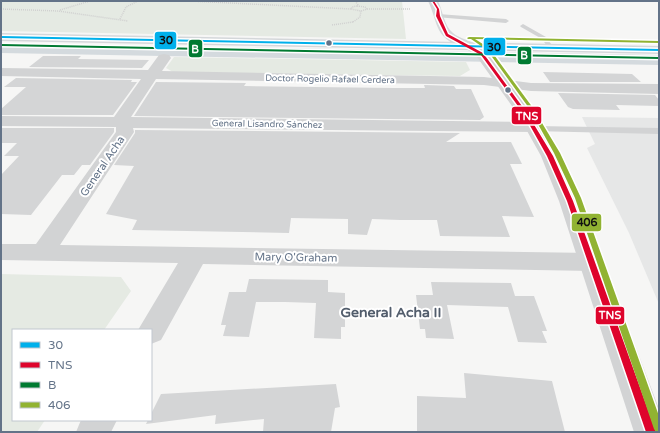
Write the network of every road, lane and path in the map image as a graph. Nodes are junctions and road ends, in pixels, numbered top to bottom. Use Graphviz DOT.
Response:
graph roads {
  1 [pos="90,1"];
  2 [pos="138,1"];
  3 [pos="190,1"];
  4 [pos="355,1"];
  5 [pos="433,1"];
  6 [pos="360,6"];
  7 [pos="1,9"];
  8 [pos="351,9"];
  9 [pos="367,9"];
  10 [pos="410,9"];
  11 [pos="58,11"];
  12 [pos="438,16"];
  13 [pos="120,19"];
  14 [pos="506,21"];
  15 [pos="131,22"];
  16 [pos="354,22"];
  17 [pos="331,25"];
  18 [pos="524,26"];
  19 [pos="1,37"];
  20 [pos="552,48"];
  21 [pos="659,50"];
  22 [pos="479,53"];
  23 [pos="164,58"];
  24 [pos="1,72"];
  25 [pos="151,76"];
  26 [pos="504,84"];
  27 [pos="659,89"];
  28 [pos="1,121"];
  29 [pos="123,123"];
  30 [pos="534,128"];
  31 [pos="659,131"];
  32 [pos="1,252"];
  33 [pos="42,253"];
  34 [pos="196,256"];
  35 [pos="592,262"];
  36 [pos="152,330"];
  37 [pos="99,421"];
  38 [pos="93,432"];
  39 [pos="651,432"];
  1 -- 11 [label="path"];
  2 -- 13 [label="path"];
  3 -- 8 [label="path"];
  4 -- 6 [label="path"];
  5 -- 12 [label="main road"];
  6 -- 8 [label="path"];
  6 -- 9 [label="path"];
  7 -- 11 [label="path"];
  8 -- 9 [label="path"];
  9 -- 10 [label="path"];
  11 -- 13 [label="path"];
  12 -- 14 [label="lane"];
  12 -- 22 [label="main road"];
  13 -- 15 [label="path"];
  16 -- 17 [label="path"];
  18 -- 20 [label="lane"];
  19 -- 22 [label="main road"];
  20 -- 21 [label="main road"];
  20 -- 22 [label="main road"];
  22 -- 26 [label="street"];
  23 -- 25 [label="street, General Acha"];
  24 -- 25 [label="street, Doctor Rogelio Rafael Cerdera"];
  25 -- 26 [label="street, Doctor Rogelio Rafael Cerdera"];
  25 -- 29 [label="street, General Acha"];
  26 -- 27 [label="street, Doctor Rogelio Rafael Cerdera"];
  26 -- 30 [label="street"];
  28 -- 29 [label="street, General Lisandro Sánchez"];
  29 -- 30 [label="street, General Lisandro Sánchez"];
  29 -- 33 [label="street, General Acha"];
  30 -- 31 [label="lane"];
  30 -- 35 [label="street"];
  32 -- 33 [label="street, Mary O'Graham"];
  33 -- 34 [label="street, Mary O'Graham"];
  34 -- 35 [label="street, Mary O'Graham"];
  34 -- 36 [label="street"];
  35 -- 39 [label="street"];
  37 -- 38 [label="street"];
}
